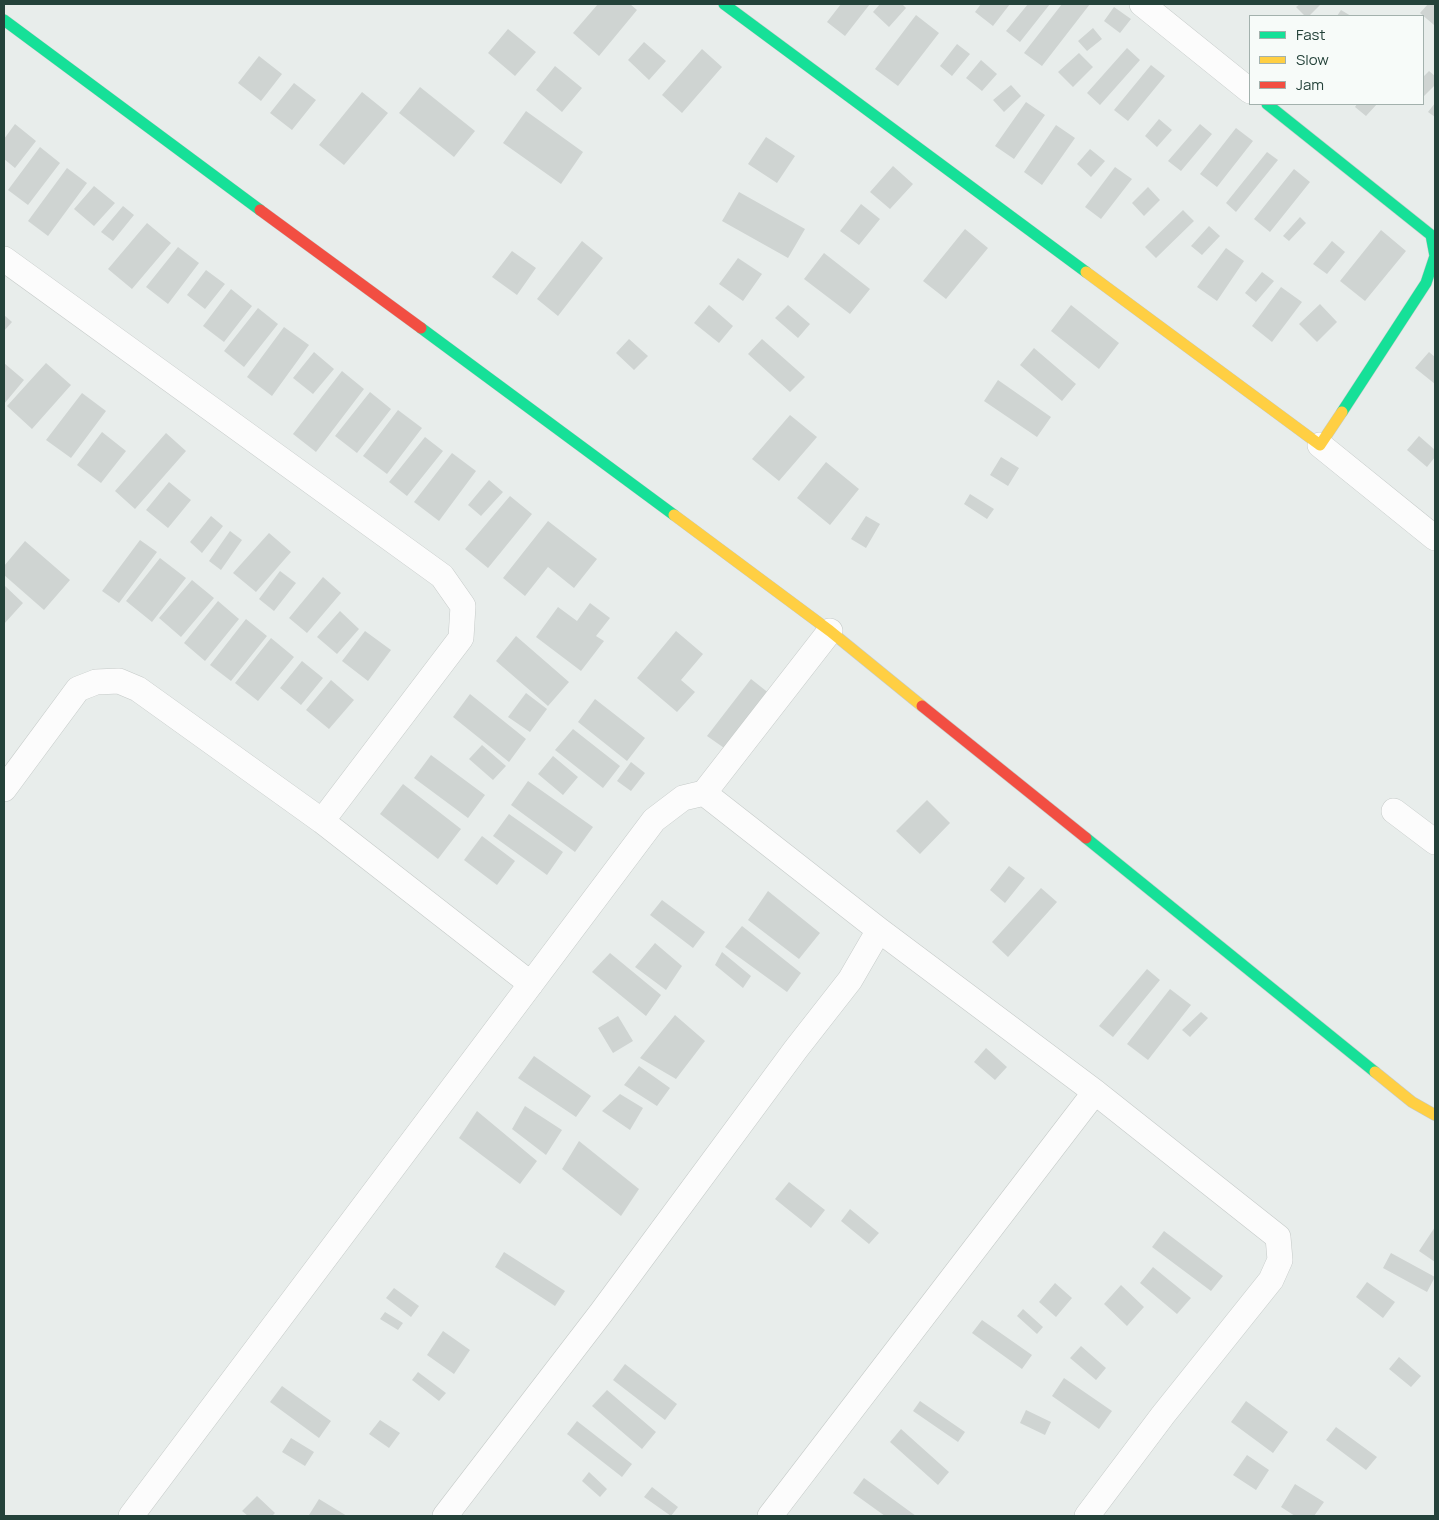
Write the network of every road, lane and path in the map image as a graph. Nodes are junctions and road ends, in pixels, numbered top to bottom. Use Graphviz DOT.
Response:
graph roads {
  1 [pos="724,4"];
  2 [pos="1142,4"];
  3 [pos="4,20"];
  4 [pos="1249,90"];
  5 [pos="1268,105"];
  6 [pos="4,259"];
  7 [pos="1320,444"];
  8 [pos="1435,538"];
  9 [pos="830,630"];
  10 [pos="4,790"];
  11 [pos="704,793"];
  12 [pos="1394,811"];
  13 [pos="322,821"];
  14 [pos="1435,842"];
  15 [pos="879,930"];
  16 [pos="531,984"];
  17 [pos="1095,1092"];
  18 [pos="1435,1115"];
  19 [pos="131,1516"];
  20 [pos="445,1516"];
  21 [pos="770,1516"];
  22 [pos="1087,1516"];
  1 -- 7 [label="street"];
  2 -- 4 [label="street"];
  3 -- 9 [label="street"];
  5 -- 7 [label="street"];
  6 -- 13 [label="street"];
  7 -- 8 [label="street"];
  9 -- 11 [label="street"];
  9 -- 18 [label="street"];
  10 -- 13 [label="street"];
  11 -- 15 [label="street"];
  11 -- 16 [label="street"];
  12 -- 14 [label="street"];
  13 -- 16 [label="street"];
  15 -- 17 [label="street"];
  15 -- 20 [label="street"];
  16 -- 19 [label="street"];
  17 -- 21 [label="street"];
  17 -- 22 [label="street"];
}
